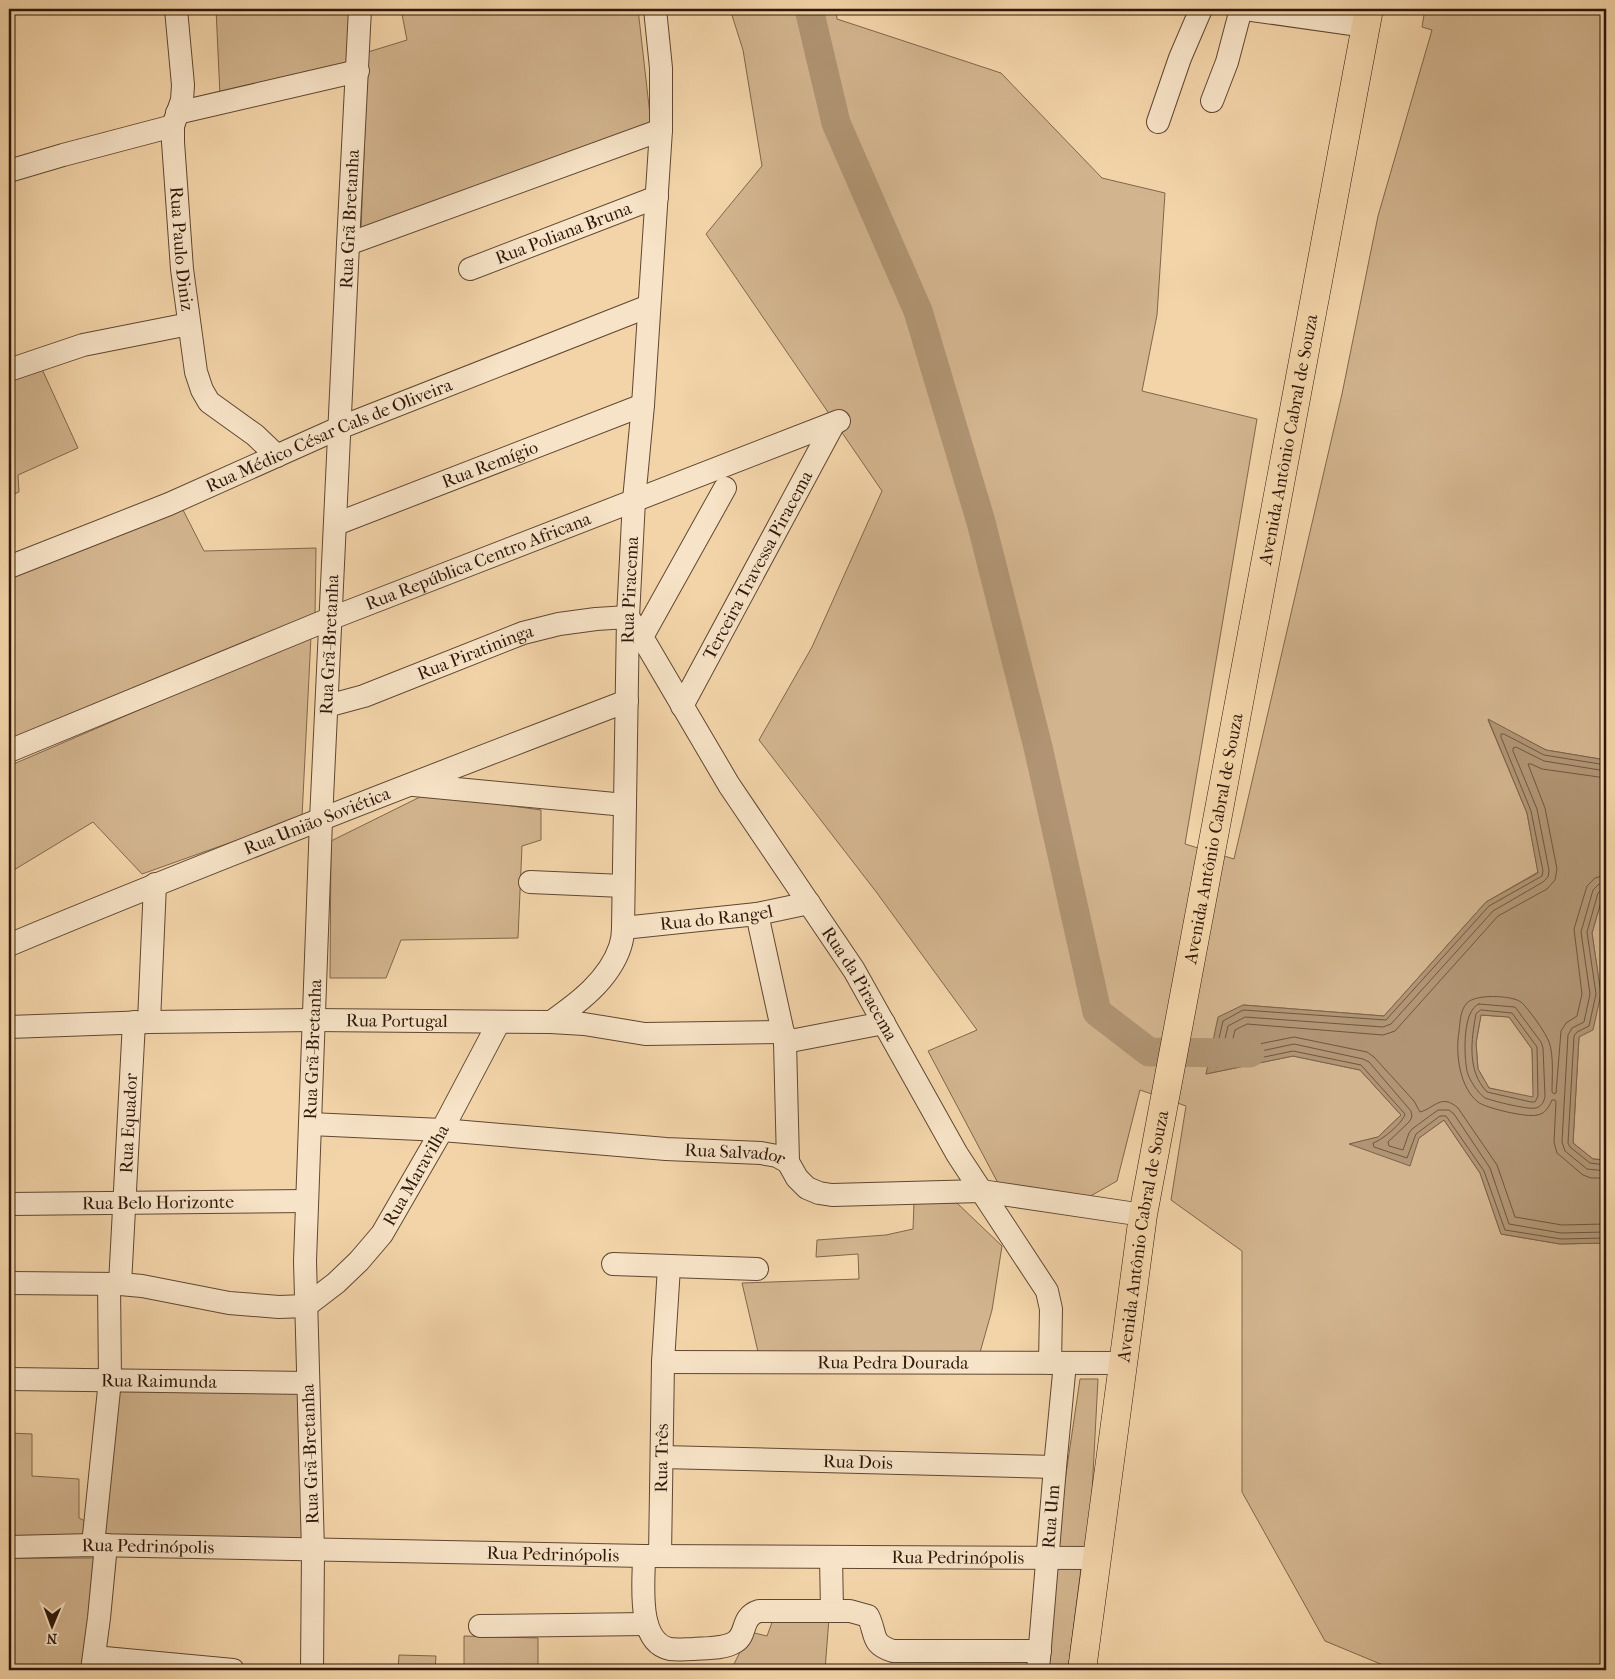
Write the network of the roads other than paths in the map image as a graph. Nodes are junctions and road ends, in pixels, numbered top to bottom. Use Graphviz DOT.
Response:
graph roads {
  1 [pos="176,9"];
  2 [pos="360,9"];
  3 [pos="655,9"];
  4 [pos="1202,9"];
  5 [pos="1243,9"];
  6 [pos="1368,18"];
  7 [pos="358,71"];
  8 [pos="1212,101"];
  9 [pos="175,120"];
  10 [pos="1158,122"];
  11 [pos="661,130"];
  12 [pos="9,171"];
  13 [pos="657,197"];
  14 [pos="348,244"];
  15 [pos="470,269"];
  16 [pos="650,306"];
  17 [pos="189,324"];
  18 [pos="9,370"];
  19 [pos="643,405"];
  20 [pos="836,423"];
  21 [pos="339,428"];
  22 [pos="277,456"];
  23 [pos="725,488"];
  24 [pos="634,500"];
  25 [pos="336,524"];
  26 [pos="9,567"];
  27 [pos="332,618"];
  28 [pos="628,618"];
  29 [pos="642,637"];
  30 [pos="627,702"];
  31 [pos="327,706"];
  32 [pos="682,706"];
  33 [pos="9,751"];
  34 [pos="409,784"];
  35 [pos="624,806"];
  36 [pos="321,820"];
  37 [pos="530,882"];
  38 [pos="155,884"];
  39 [pos="623,886"];
  40 [pos="809,903"];
  41 [pos="757,914"];
  42 [pos="623,928"];
  43 [pos="9,945"];
  44 [pos="313,1020"];
  45 [pos="142,1022"];
  46 [pos="499,1022"];
  47 [pos="551,1022"];
  48 [pos="884,1023"];
  49 [pos="9,1027"];
  50 [pos="784,1037"];
  51 [pos="310,1124"];
  52 [pos="442,1130"];
  53 [pos="788,1162"];
  54 [pos="981,1192"];
  55 [pos="307,1201"];
  56 [pos="124,1203"];
  57 [pos="9,1204"];
  58 [pos="1143,1215"];
  59 [pos="613,1264"];
  60 [pos="669,1267"];
  61 [pos="757,1269"];
  62 [pos="9,1283"];
  63 [pos="114,1284"];
  64 [pos="306,1306"];
  65 [pos="663,1362"];
  66 [pos="1058,1363"];
  67 [pos="1123,1363"];
  68 [pos="9,1379"];
  69 [pos="110,1380"];
  70 [pos="308,1383"];
  71 [pos="662,1457"];
  72 [pos="1055,1467"];
  73 [pos="100,1545"];
  74 [pos="9,1547"];
  75 [pos="313,1551"];
  76 [pos="652,1556"];
  77 [pos="831,1557"];
  78 [pos="1047,1557"];
  79 [pos="1098,1558"];
  80 [pos="832,1612"];
  81 [pos="647,1624"];
  82 [pos="480,1626"];
  83 [pos="1039,1661"];
  84 [pos="93,1664"];
  85 [pos="234,1670"];
  86 [pos="312,1670"];
  87 [pos="1082,1670"];
  1 -- 9 [label="street, Rua Paulo Diniz"];
  2 -- 7 [label="street, Rua Grã Bretanha"];
  3 -- 11 [label="street, Rua Piracema"];
  4 -- 10 [label="street"];
  5 -- 6 [label="street"];
  5 -- 8 [label="street"];
  6 -- 58 [label="main road, Avenida Antônio Cabral de Souza"];
  7 -- 9 [label="street"];
  7 -- 14 [label="street, Rua Grã Bretanha"];
  9 -- 12 [label="street"];
  9 -- 17 [label="street, Rua Paulo Diniz"];
  11 -- 13 [label="street, Rua Piracema"];
  11 -- 14 [label="street"];
  13 -- 15 [label="street, Rua Poliana Bruna"];
  13 -- 16 [label="street, Rua Piracema"];
  14 -- 21 [label="street, Rua Grã Bretanha"];
  16 -- 19 [label="street, Rua Piracema"];
  16 -- 21 [label="street, Rua Médico César Cals de Oliveira"];
  17 -- 18 [label="street"];
  17 -- 22 [label="street, Rua Paulo Diniz"];
  19 -- 24 [label="street, Rua Piracema"];
  19 -- 25 [label="street, Rua Remígio"];
  20 -- 24 [label="street, Rua República Centro Africana"];
  20 -- 32 [label="street, Terceira Travessa Piracema"];
  21 -- 22 [label="street, Rua Médico César Cals de Oliveira"];
  21 -- 25 [label="street, Rua Grã-Bretanha"];
  22 -- 26 [label="street, Rua Médico César Cals de Oliveira"];
  23 -- 29 [label="street"];
  24 -- 27 [label="street, Rua República Centro Africana"];
  24 -- 28 [label="street, Rua Piracema"];
  25 -- 27 [label="street, Rua Grã-Bretanha"];
  27 -- 31 [label="street, Rua Grã-Bretanha"];
  27 -- 33 [label="street, Rua República Centro Africana"];
  28 -- 29 [label="street, Rua da Piracema"];
  28 -- 30 [label="street, Rua Piracema"];
  28 -- 31 [label="street, Rua Piratininga"];
  29 -- 32 [label="street, Rua da Piracema"];
  30 -- 34 [label="street, Rua União Soviética"];
  30 -- 35 [label="street, Rua Piracema"];
  31 -- 36 [label="street, Rua Grã-Bretanha"];
  32 -- 40 [label="street, Rua da Piracema"];
  34 -- 35 [label="street"];
  34 -- 36 [label="street, Rua União Soviética"];
  35 -- 39 [label="street, Rua Piracema"];
  36 -- 38 [label="street, Rua União Soviética"];
  36 -- 44 [label="street, Rua Grã-Bretanha"];
  37 -- 39 [label="street"];
  38 -- 43 [label="street, Rua União Soviética"];
  38 -- 45 [label="street, Rua Equador"];
  39 -- 42 [label="street, Rua Piracema"];
  40 -- 41 [label="street, Rua do Rangel"];
  40 -- 48 [label="street, Rua da Piracema"];
  41 -- 42 [label="street, Rua do Rangel"];
  41 -- 50 [label="street"];
  42 -- 47 [label="street, Rua Piracema"];
  44 -- 45 [label="street, Rua Portugal"];
  44 -- 46 [label="street, Rua Portugal"];
  44 -- 51 [label="street, Rua Grã-Bretanha"];
  45 -- 49 [label="street, Rua Portugal"];
  45 -- 56 [label="street, Rua Equador"];
  46 -- 47 [label="street, Rua Portugal"];
  46 -- 52 [label="street, Rua Maravilha"];
  47 -- 50 [label="street, Rua Portugal"];
  48 -- 50 [label="street, Rua Portugal"];
  48 -- 54 [label="street, Rua da Piracema"];
  50 -- 53 [label="street"];
  51 -- 52 [label="street, Rua Salvador"];
  51 -- 55 [label="street, Rua Grã-Bretanha"];
  52 -- 53 [label="street, Rua Salvador"];
  52 -- 64 [label="street, Rua Maravilha"];
  53 -- 54 [label="street, Rua Salvador"];
  54 -- 58 [label="street, Rua Salvador"];
  54 -- 66 [label="street, Rua da Piracema"];
  55 -- 56 [label="street, Rua Belo Horizonte"];
  55 -- 64 [label="street, Rua Grã-Bretanha"];
  56 -- 57 [label="street, Rua Belo Horizonte"];
  56 -- 63 [label="street, Rua Equador"];
  58 -- 67 [label="main road, Avenida Antônio Cabral de Souza"];
  59 -- 60 [label="street"];
  60 -- 61 [label="street"];
  60 -- 65 [label="street, Rua Três"];
  62 -- 63 [label="street"];
  63 -- 64 [label="street"];
  63 -- 69 [label="street, Rua Equador"];
  64 -- 70 [label="street, Rua Grã-Bretanha"];
  65 -- 66 [label="street, Rua Pedra Dourada"];
  65 -- 71 [label="street, Rua Três"];
  66 -- 67 [label="street, Rua Pedra Dourada"];
  66 -- 72 [label="street, Rua Um"];
  67 -- 79 [label="main road, Avenida Antônio Cabral de Souza"];
  68 -- 69 [label="street, Rua Raimunda"];
  69 -- 70 [label="street, Rua Raimunda"];
  69 -- 73 [label="street, Rua Equador"];
  70 -- 75 [label="street, Rua Grã-Bretanha"];
  71 -- 72 [label="street, Rua Dois"];
  71 -- 76 [label="street, Rua Três"];
  72 -- 78 [label="street, Rua Um"];
  73 -- 74 [label="street, Rua Pedrinópolis"];
  73 -- 75 [label="street, Rua Pedrinópolis"];
  73 -- 84 [label="street, Rua Equador"];
  75 -- 76 [label="street, Rua Pedrinópolis"];
  75 -- 86 [label="street, Rua Grã-Bretanha"];
  76 -- 77 [label="street, Rua Pedrinópolis"];
  76 -- 81 [label="street, Rua Três"];
  77 -- 78 [label="street, Rua Pedrinópolis"];
  77 -- 80 [label="street"];
  78 -- 79 [label="street, Rua Pedrinópolis"];
  78 -- 83 [label="street, Rua Um"];
  79 -- 87 [label="main road, Avenida Antônio Cabral de Souza"];
  80 -- 81 [label="street"];
  80 -- 83 [label="street"];
  81 -- 82 [label="street"];
  84 -- 85 [label="street"];
}
